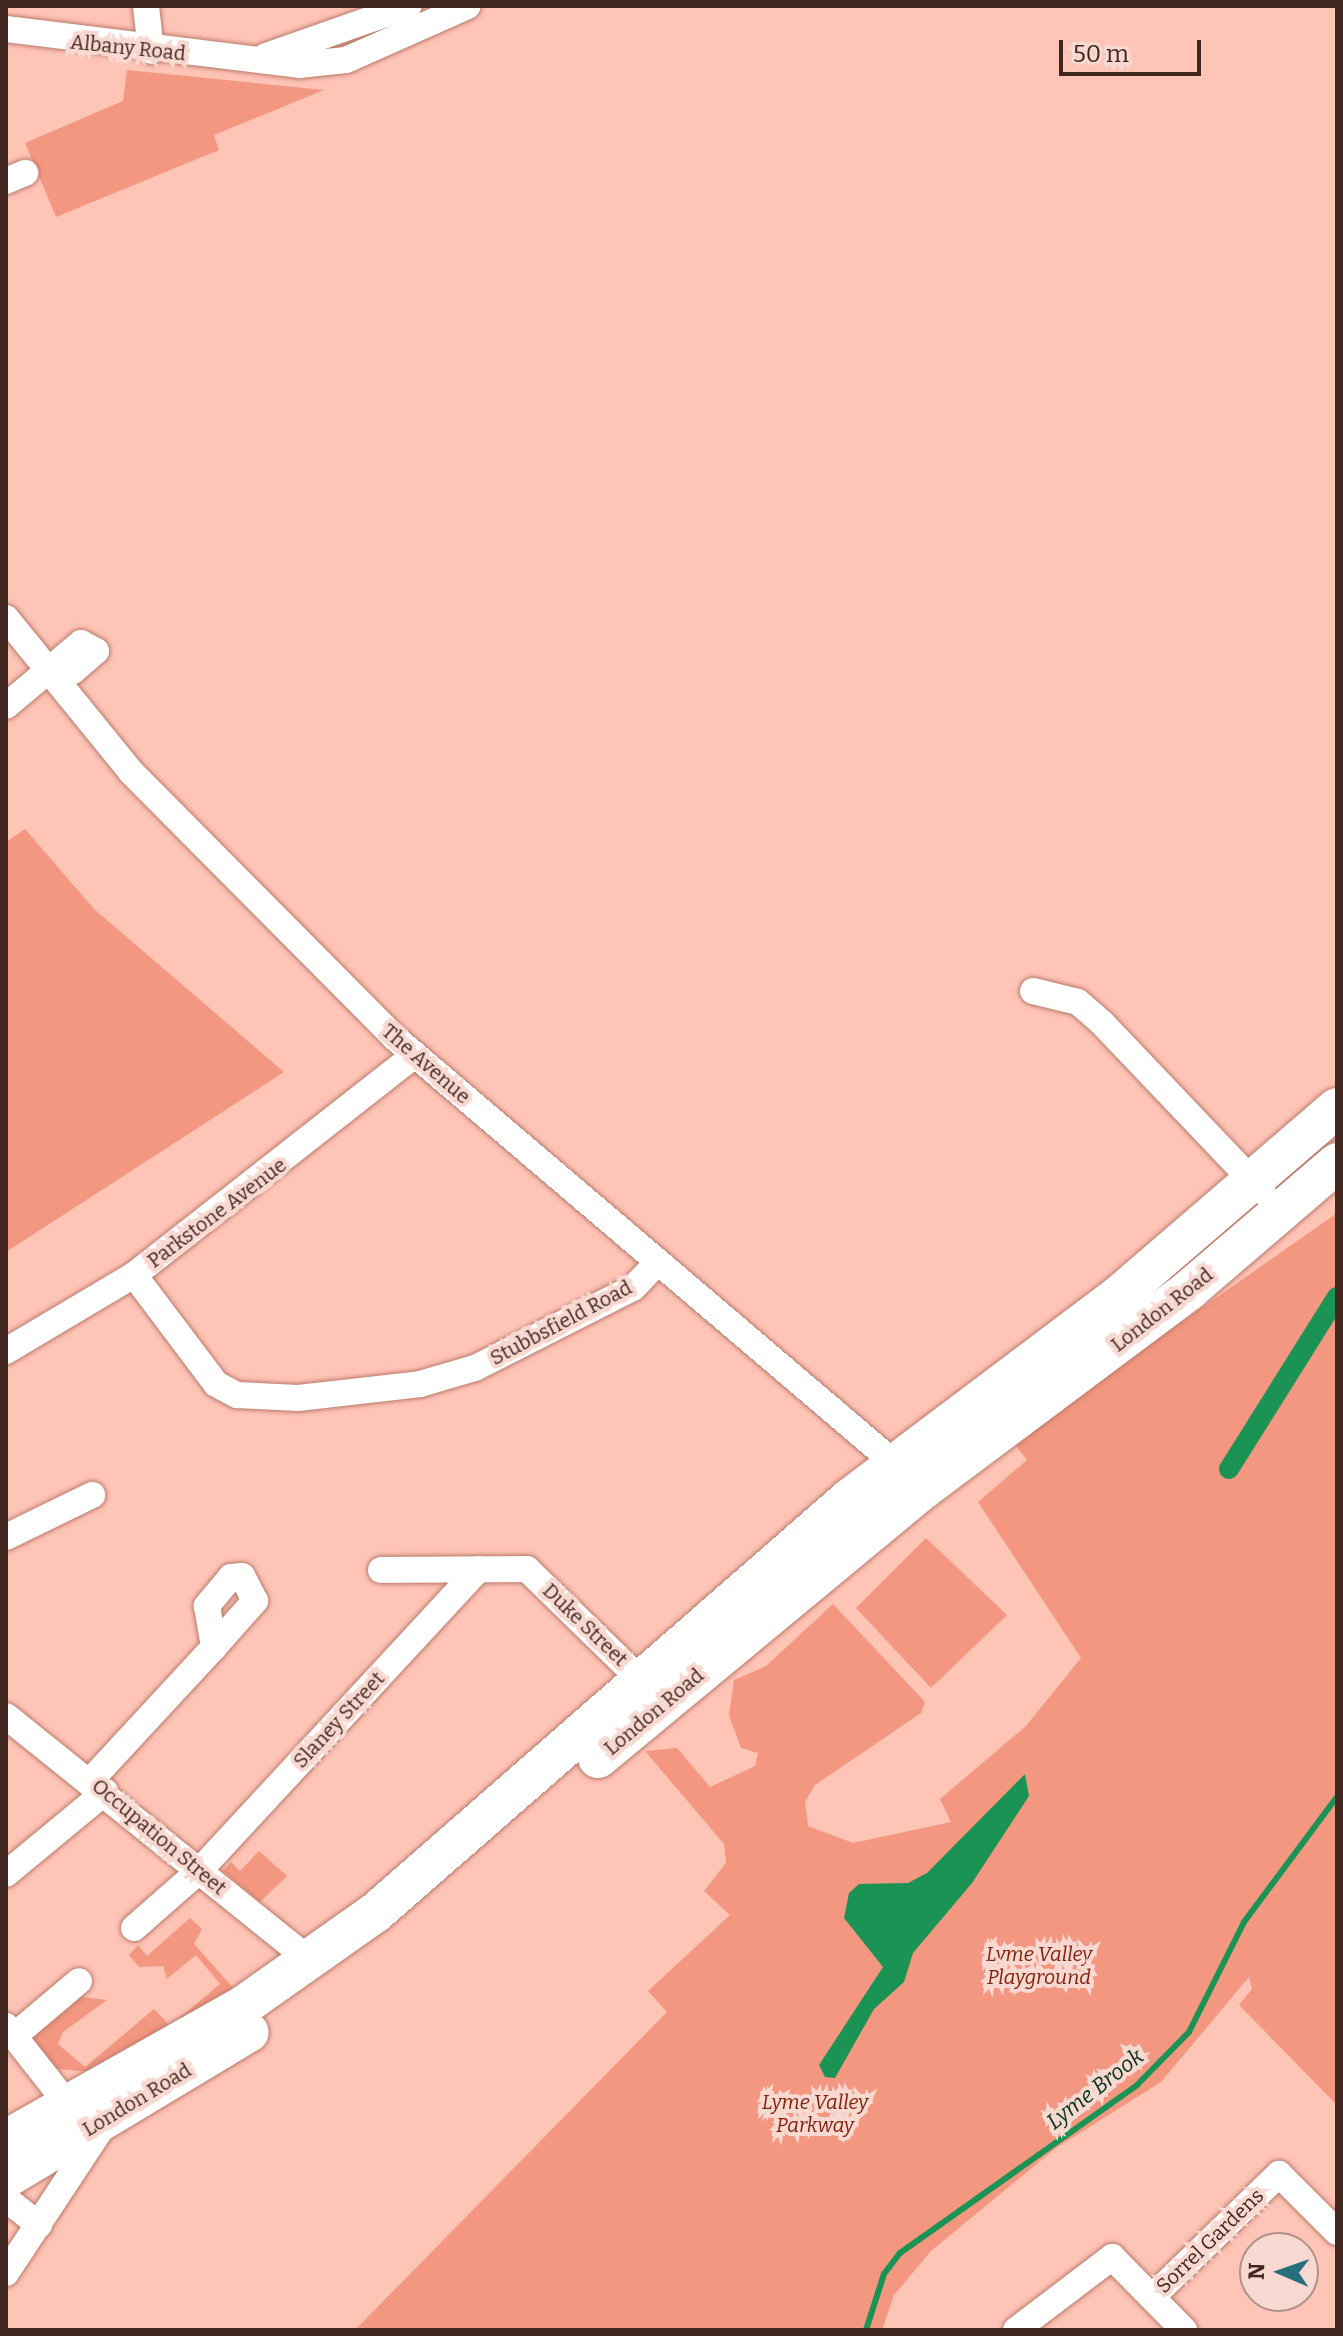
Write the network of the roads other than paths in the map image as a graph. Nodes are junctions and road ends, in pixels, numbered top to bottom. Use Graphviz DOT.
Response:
graph roads {
  1 [pos="146,6"];
  2 [pos="409,6"];
  3 [pos="468,6"];
  4 [pos="6,29"];
  5 [pos="151,51"];
  6 [pos="252,61"];
  7 [pos="6,618"];
  8 [pos="50,675"];
  9 [pos="6,706"];
  10 [pos="1033,991"];
  11 [pos="415,1055"];
  12 [pos="1337,1108"];
  13 [pos="1337,1163"];
  14 [pos="1254,1182"];
  15 [pos="1280,1214"];
  16 [pos="657,1263"];
  17 [pos="134,1275"];
  18 [pos="6,1351"];
  19 [pos="893,1462"];
  20 [pos="920,1492"];
  21 [pos="92,1495"];
  22 [pos="6,1537"];
  23 [pos="479,1569"];
  24 [pos="381,1570"];
  25 [pos="214,1647"];
  26 [pos="644,1683"];
  27 [pos="6,1716"];
  28 [pos="98,1786"];
  29 [pos="200,1870"];
  30 [pos="6,1874"];
  31 [pos="134,1928"];
  32 [pos="311,1961"];
  33 [pos="79,1981"];
  34 [pos="10,2031"];
  35 [pos="87,2125"];
  36 [pos="6,2140"];
  37 [pos="6,2178"];
  38 [pos="6,2199"];
  39 [pos="39,2225"];
  40 [pos="1337,2232"];
  41 [pos="6,2273"];
  42 [pos="1152,2297"];
  43 [pos="1016,2330"];
  44 [pos="1184,2330"];
  1 -- 5 [label="street"];
  2 -- 6 [label="street"];
  3 -- 6 [label="street, Albany Road"];
  4 -- 5 [label="street, Albany Road"];
  5 -- 6 [label="street, Albany Road"];
  7 -- 8 [label="street, The Avenue"];
  8 -- 9 [label="street"];
  8 -- 11 [label="street, The Avenue"];
  10 -- 14 [label="street"];
  11 -- 16 [label="street, The Avenue"];
  11 -- 17 [label="street, Parkstone Avenue"];
  12 -- 14 [label="highway, London Road"];
  13 -- 15 [label="highway, London Road"];
  14 -- 15 [label="street"];
  14 -- 19 [label="highway, London Road"];
  15 -- 20 [label="highway, London Road"];
  16 -- 17 [label="street, Stubbsfield Road"];
  16 -- 19 [label="street, The Avenue"];
  17 -- 18 [label="street, Parkstone Avenue"];
  19 -- 20 [label="highway"];
  19 -- 26 [label="highway, London Road"];
  20 -- 35 [label="highway, London Road"];
  21 -- 22 [label="street"];
  23 -- 24 [label="street, Duke Street"];
  23 -- 26 [label="street, Duke Street"];
  23 -- 29 [label="street, Slaney Street"];
  25 -- 28 [label="street"];
  26 -- 32 [label="highway, London Road"];
  27 -- 28 [label="street, Occupation Street"];
  28 -- 29 [label="street, Occupation Street"];
  28 -- 30 [label="street"];
  29 -- 31 [label="street, Slaney Street"];
  29 -- 32 [label="street, Occupation Street"];
  32 -- 35 [label="highway, London Road"];
  33 -- 34 [label="street"];
  34 -- 35 [label="street"];
  35 -- 36 [label="highway, London Road"];
  35 -- 37 [label="highway, London Road"];
  35 -- 39 [label="street"];
  38 -- 39 [label="street"];
  39 -- 41 [label="street"];
  40 -- 42 [label="street, Sorrel Gardens"];
  42 -- 43 [label="street"];
  42 -- 44 [label="street"];
}
